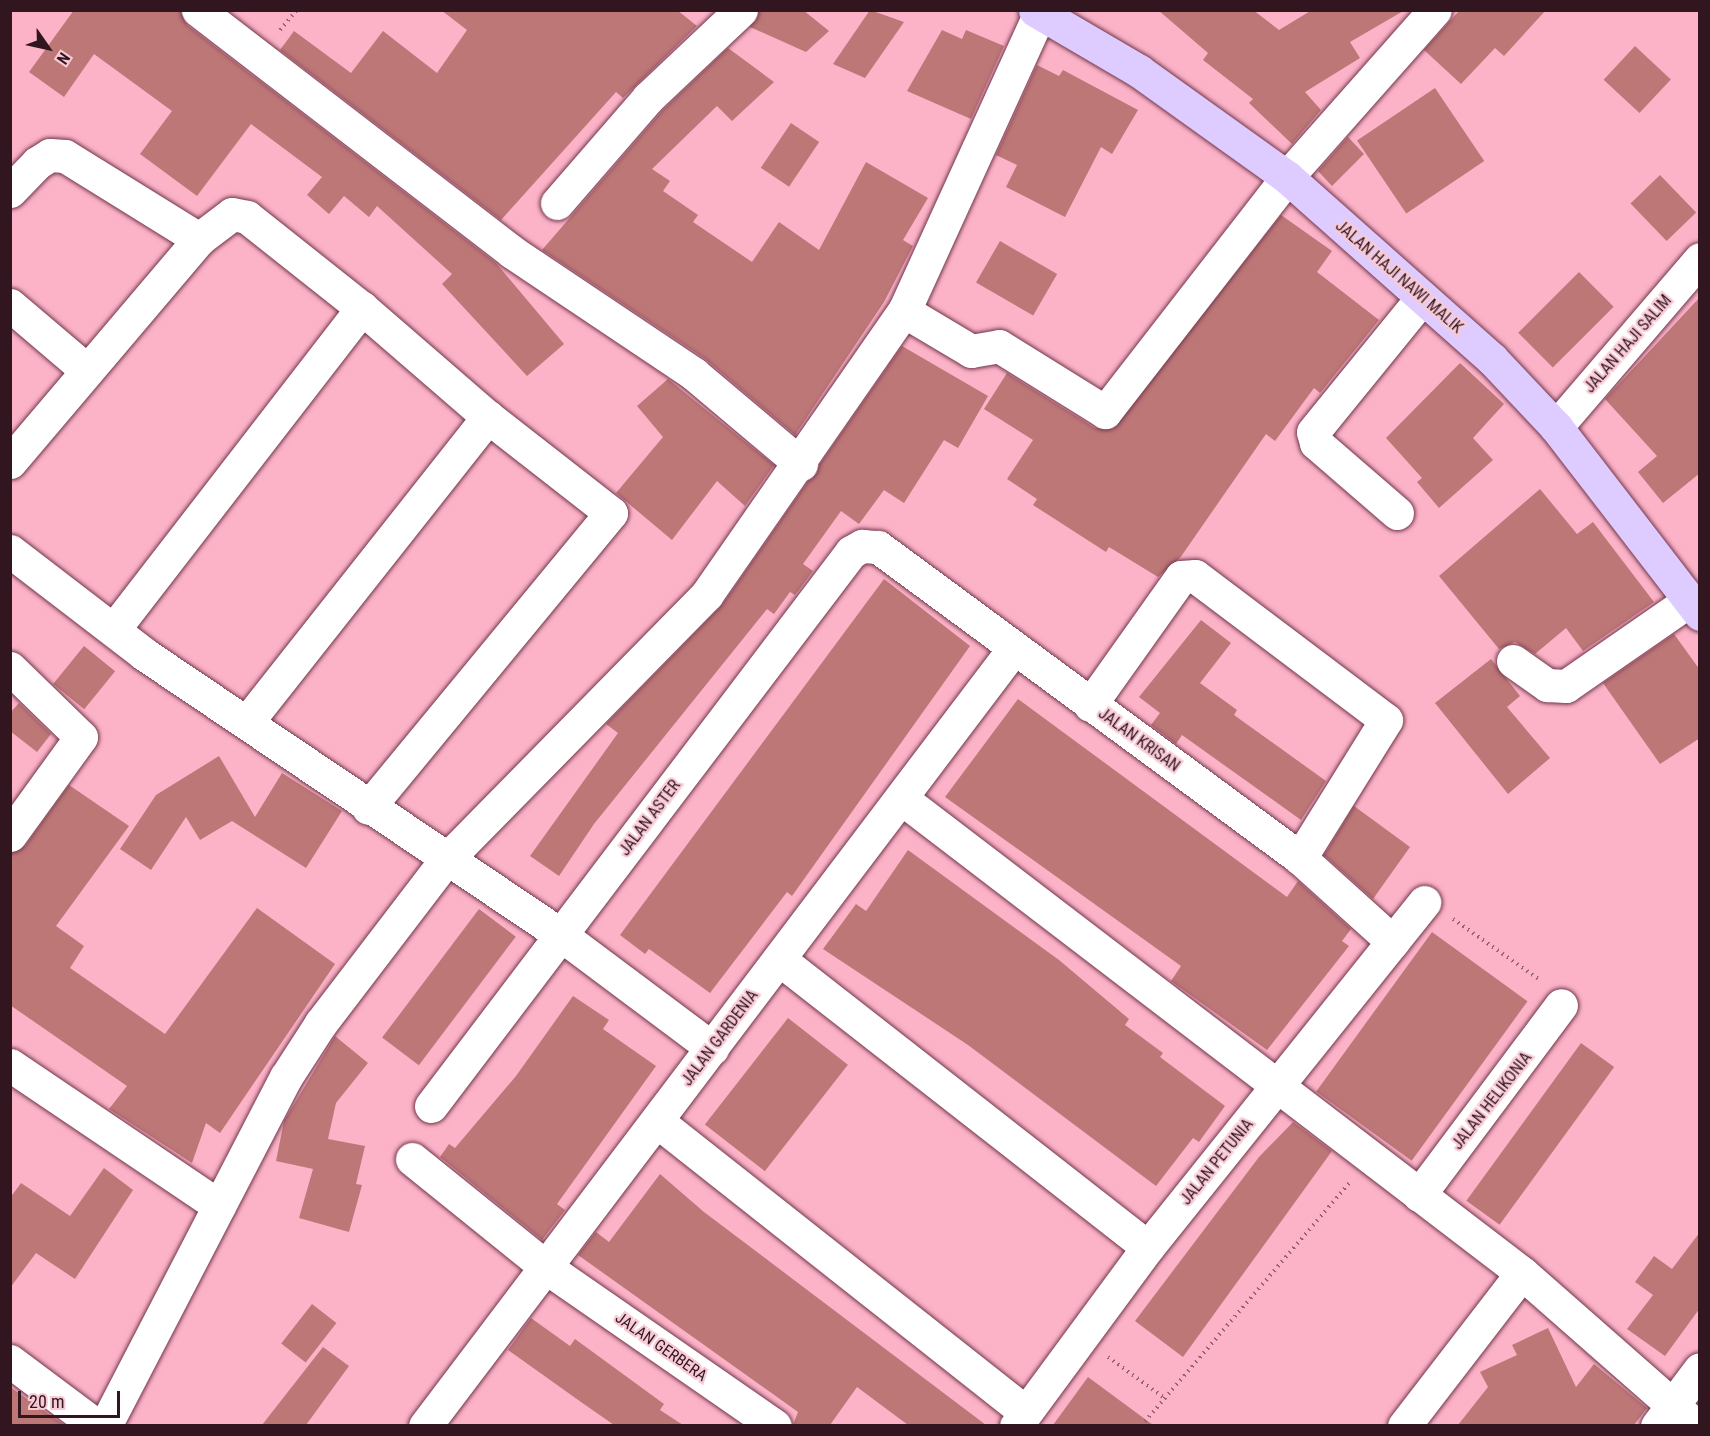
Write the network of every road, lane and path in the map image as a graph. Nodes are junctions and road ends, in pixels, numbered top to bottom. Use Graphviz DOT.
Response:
graph roads {
  1 [pos="198,10"];
  2 [pos="741,10"];
  3 [pos="1435,10"];
  4 [pos="1038,12"];
  5 [pos="1287,177"];
  6 [pos="10,191"];
  7 [pos="556,203"];
  8 [pos="199,239"];
  9 [pos="1700,259"];
  10 [pos="1422,298"];
  11 [pos="10,305"];
  12 [pos="362,308"];
  13 [pos="904,311"];
  14 [pos="84,369"];
  15 [pos="488,417"];
  16 [pos="1556,428"];
  17 [pos="10,462"];
  18 [pos="801,464"];
  19 [pos="1396,513"];
  20 [pos="878,547"];
  21 [pos="10,551"];
  22 [pos="1695,607"];
  23 [pos="114,629"];
  24 [pos="1014,648"];
  25 [pos="1513,661"];
  26 [pos="10,668"];
  27 [pos="1090,705"];
  28 [pos="247,722"];
  29 [pos="901,798"];
  30 [pos="368,808"];
  31 [pos="10,835"];
  32 [pos="1300,858"];
  33 [pos="445,861"];
  34 [pos="1424,902"];
  35 [pos="561,935"];
  36 [pos="1393,942"];
  37 [pos="779,959"];
  38 [pos="1561,1005"];
  39 [pos="712,1048"];
  40 [pos="10,1065"];
  41 [pos="1279,1086"];
  42 [pos="431,1106"];
  43 [pos="658,1122"];
  44 [pos="1371,1158"];
  45 [pos="412,1159"];
  46 [pos="1419,1195"];
  47 [pos="219,1206"];
  48 [pos="1148,1247"];
  49 [pos="547,1268"];
  50 [pos="1522,1273"];
  51 [pos="1081,1338"];
  52 [pos="10,1361"];
  53 [pos="1700,1369"];
  54 [pos="1162,1397"];
  55 [pos="1676,1418"];
  56 [pos="1020,1419"];
  57 [pos="439,1421"];
  58 [pos="97,1425"];
  59 [pos="105,1425"];
  60 [pos="775,1425"];
  61 [pos="1141,1425"];
  62 [pos="1404,1425"];
  1 -- 18 [label="street"];
  2 -- 7 [label="street"];
  3 -- 5 [label="street"];
  4 -- 5 [label="main road, JALAN HAJI NAWI MALIK"];
  4 -- 13 [label="street"];
  5 -- 10 [label="main road, JALAN HAJI NAWI MALIK"];
  5 -- 13 [label="street"];
  6 -- 8 [label="street"];
  8 -- 12 [label="street"];
  8 -- 14 [label="street"];
  9 -- 16 [label="street, JALAN HAJI SALIM"];
  10 -- 16 [label="main road, JALAN HAJI NAWI MALIK"];
  10 -- 19 [label="street"];
  11 -- 14 [label="street"];
  12 -- 15 [label="street"];
  12 -- 23 [label="street"];
  13 -- 18 [label="street"];
  14 -- 17 [label="street"];
  15 -- 28 [label="street"];
  15 -- 30 [label="street"];
  16 -- 22 [label="main road, JALAN HAJI NAWI MALIK"];
  18 -- 33 [label="street"];
  20 -- 24 [label="street, JALAN KRISAN"];
  20 -- 35 [label="street, JALAN ASTER"];
  21 -- 23 [label="street"];
  22 -- 25 [label="street"];
  23 -- 28 [label="street"];
  24 -- 27 [label="street, JALAN KRISAN"];
  24 -- 29 [label="street, JALAN GARDENIA"];
  26 -- 31 [label="street"];
  27 -- 32 [label="street, JALAN KRISAN"];
  27 -- 32 [label="street"];
  28 -- 30 [label="street"];
  29 -- 37 [label="street, JALAN GARDENIA"];
  29 -- 41 [label="street"];
  30 -- 33 [label="street"];
  32 -- 36 [label="street, JALAN KRISAN"];
  33 -- 35 [label="street"];
  33 -- 47 [label="street"];
  34 -- 36 [label="street, JALAN PETUNIA"];
  34 -- 38 [label="path"];
  35 -- 39 [label="street"];
  35 -- 42 [label="street, JALAN ASTER"];
  36 -- 41 [label="street, JALAN PETUNIA"];
  37 -- 39 [label="street, JALAN GARDENIA"];
  37 -- 48 [label="street"];
  38 -- 46 [label="street, JALAN HELIKONIA"];
  39 -- 43 [label="street, JALAN GARDENIA"];
  40 -- 47 [label="street"];
  41 -- 44 [label="street"];
  41 -- 48 [label="street, JALAN PETUNIA"];
  43 -- 49 [label="street, JALAN GARDENIA"];
  43 -- 56 [label="street"];
  44 -- 46 [label="street"];
  44 -- 54 [label="path"];
  45 -- 49 [label="street, JALAN GERBERA"];
  46 -- 50 [label="street"];
  47 -- 59 [label="street"];
  48 -- 51 [label="street, JALAN PETUNIA"];
  49 -- 57 [label="street, JALAN GARDENIA"];
  49 -- 60 [label="street, JALAN GERBERA"];
  50 -- 55 [label="street"];
  50 -- 62 [label="street"];
  51 -- 54 [label="path"];
  51 -- 56 [label="street, JALAN PETUNIA"];
  52 -- 58 [label="street"];
  53 -- 55 [label="street"];
  54 -- 61 [label="path"];
}
